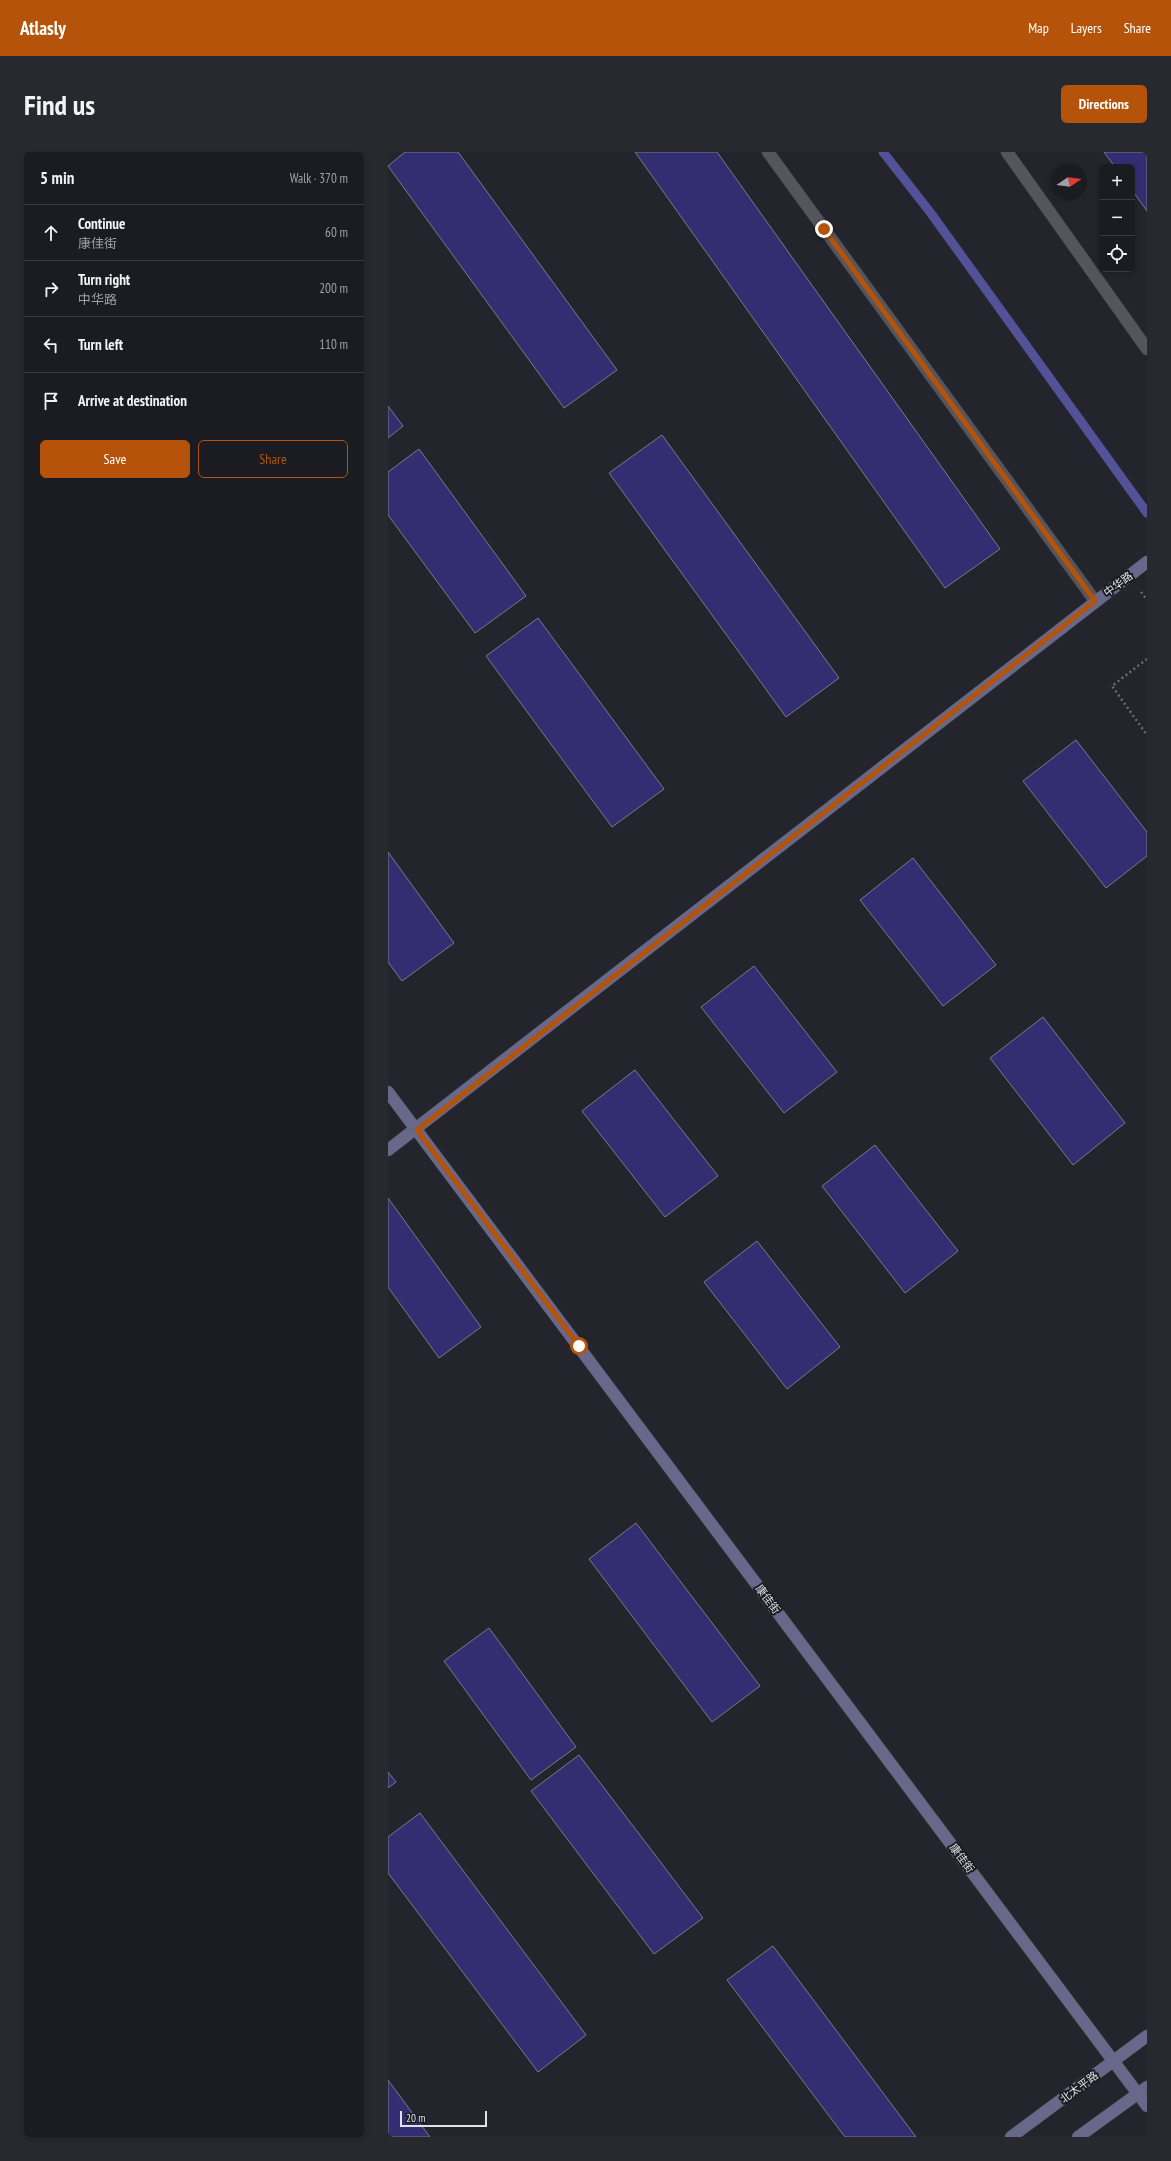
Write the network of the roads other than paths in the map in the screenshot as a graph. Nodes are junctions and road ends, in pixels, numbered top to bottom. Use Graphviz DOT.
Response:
graph roads {
  1 [pos="768,152"];
  2 [pos="1007,152"];
  3 [pos="1147,349"];
  4 [pos="1147,562"];
  5 [pos="1095,601"];
  6 [pos="388,1092"];
  7 [pos="417,1130"];
  8 [pos="388,1150"];
  9 [pos="1147,2036"];
  10 [pos="1114,2060"];
  11 [pos="1142,2090"];
  12 [pos="1147,2106"];
  13 [pos="1011,2137"];
  14 [pos="1078,2137"];
  1 -- 5 [label="street"];
  2 -- 3 [label="street"];
  4 -- 5 [label="street, 中华路"];
  5 -- 7 [label="street, 中华路"];
  6 -- 7 [label="street, 康佳街"];
  7 -- 8 [label="street, 中华路"];
  7 -- 10 [label="street, 康佳街"];
  9 -- 10 [label="street, 北太平路"];
  10 -- 11 [label="street, 康佳街"];
  10 -- 13 [label="street, 北太平路"];
  11 -- 12 [label="street, 康佳街"];
  11 -- 14 [label="street"];
}
